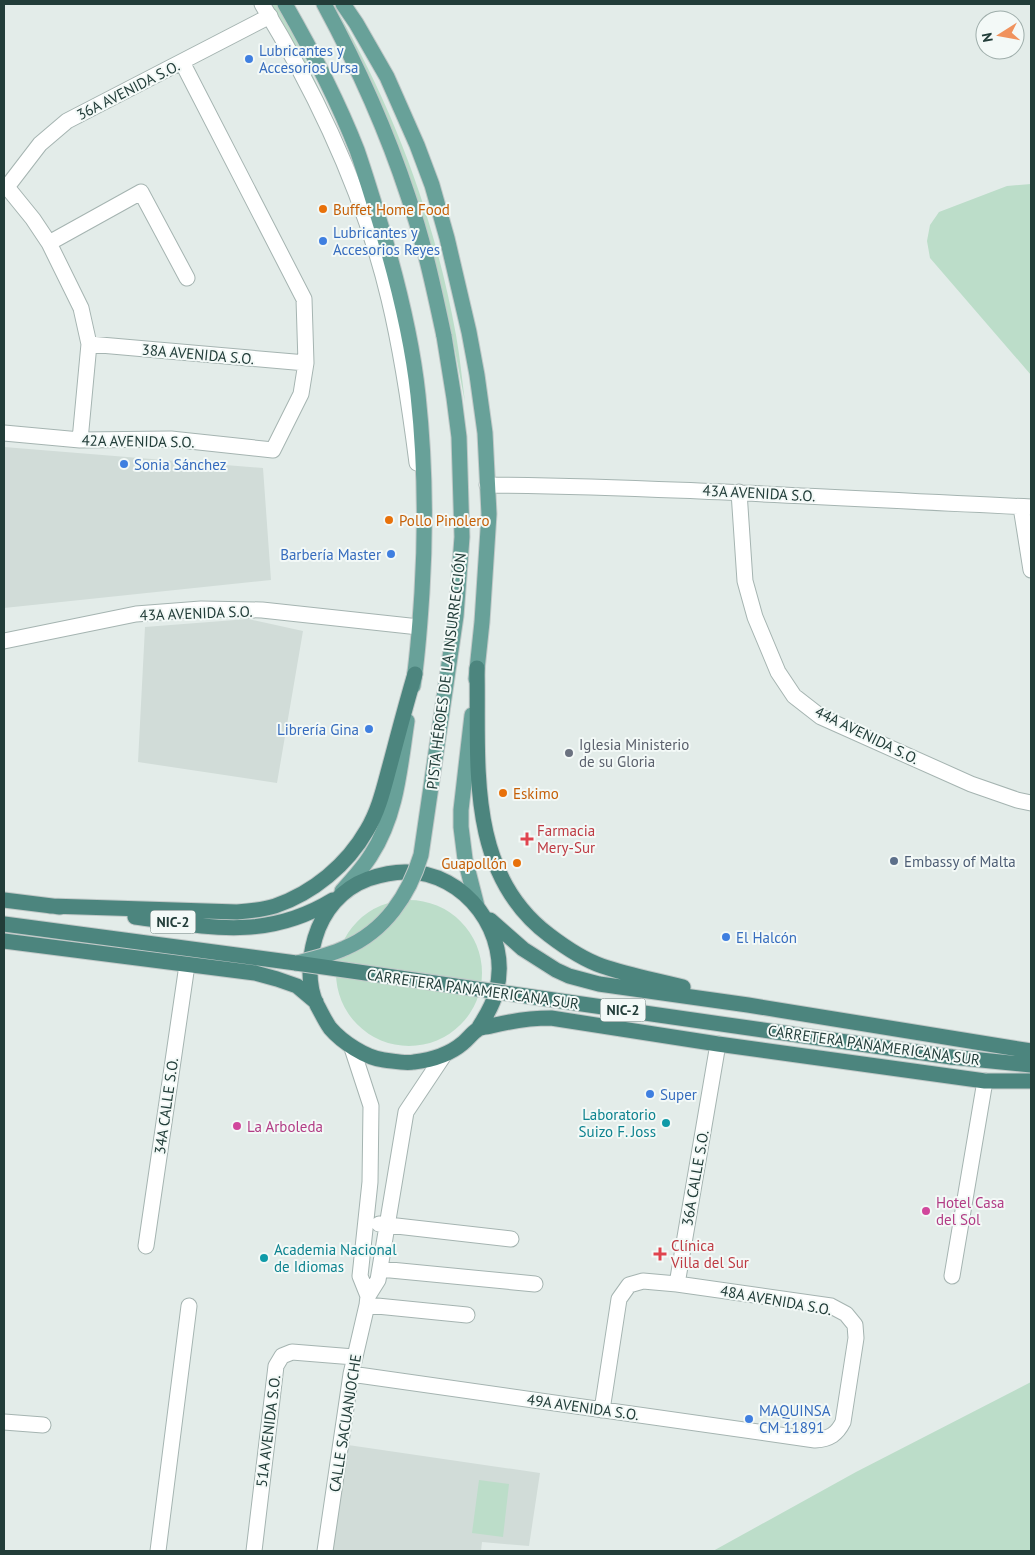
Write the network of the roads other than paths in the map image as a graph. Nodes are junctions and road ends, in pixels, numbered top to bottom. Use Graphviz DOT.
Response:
graph roads {
  1 [pos="285,4"];
  2 [pos="324,4"];
  3 [pos="344,4"];
  4 [pos="266,10"];
  5 [pos="182,62"];
  6 [pos="5,187"];
  7 [pos="49,243"];
  8 [pos="187,278"];
  9 [pos="89,344"];
  10 [pos="306,363"];
  11 [pos="4,433"];
  12 [pos="80,440"];
  13 [pos="487,485"];
  14 [pos="739,492"];
  15 [pos="1026,507"];
  16 [pos="424,517"];
  17 [pos="1031,570"];
  18 [pos="419,627"];
  19 [pos="4,641"];
  20 [pos="477,668"];
  21 [pos="415,674"];
  22 [pos="1031,803"];
  23 [pos="336,898"];
  24 [pos="4,900"];
  25 [pos="50,906"];
  26 [pos="479,909"];
  27 [pos="4,924"];
  28 [pos="4,941"];
  29 [pos="296,964"];
  30 [pos="187,965"];
  31 [pos="316,1002"];
  32 [pos="748,1005"];
  33 [pos="478,1029"];
  34 [pos="718,1044"];
  35 [pos="352,1048"];
  36 [pos="1031,1051"];
  37 [pos="444,1055"];
  38 [pos="1031,1065"];
  39 [pos="985,1081"];
  40 [pos="1031,1081"];
  41 [pos="365,1222"];
  42 [pos="388,1225"];
  43 [pos="511,1239"];
  44 [pos="146,1246"];
  45 [pos="380,1269"];
  46 [pos="952,1276"];
  47 [pos="536,1284"];
  48 [pos="677,1284"];
  49 [pos="368,1300"];
  50 [pos="188,1306"];
  51 [pos="467,1315"];
  52 [pos="354,1357"];
  53 [pos="350,1374"];
  54 [pos="602,1410"];
  55 [pos="43,1426"];
  56 [pos="4,1427"];
  57 [pos="815,1440"];
  58 [pos="158,1551"];
  59 [pos="254,1551"];
  60 [pos="325,1551"];
  1 -- 16 [label="main road, PISTA HÉROES DE LA INSURRECCIÓN"];
  2 -- 29 [label="main road, PISTA HÉROES DE LA INSURRECCIÓN, bridge"];
  3 -- 13 [label="main road, PISTA HÉROES DE LA INSURRECCIÓN"];
  4 -- 5 [label="street, 36A AVENIDA S.O."];
  4 -- 16 [label="street, PISTA HÉROES DE LA INSURRECCIÓN"];
  5 -- 6 [label="street, 36A AVENIDA S.O."];
  5 -- 10 [label="street"];
  6 -- 7 [label="street"];
  7 -- 8 [label="street"];
  7 -- 9 [label="street"];
  9 -- 10 [label="street, 38A AVENIDA S.O."];
  9 -- 12 [label="street"];
  10 -- 12 [label="street, 42A AVENIDA S.O."];
  11 -- 12 [label="street, 42A AVENIDA S.O."];
  13 -- 14 [label="street, 43A AVENIDA S.O."];
  13 -- 20 [label="main road, PISTA HÉROES DE LA INSURRECCIÓN"];
  14 -- 15 [label="street, 43A AVENIDA S.O."];
  14 -- 22 [label="street, 44A AVENIDA S.O."];
  15 -- 17 [label="street"];
  16 -- 18 [label="main road, PISTA HÉROES DE LA INSURRECCIÓN"];
  18 -- 19 [label="street, 43A AVENIDA S.O."];
  18 -- 21 [label="main road, PISTA HÉROES DE LA INSURRECCIÓN"];
  20 -- 26 [label="main road, PISTA HÉROES DE LA INSURRECCIÓN"];
  20 -- 32 [label="highway"];
  21 -- 23 [label="main road, PISTA HÉROES DE LA INSURRECCIÓN"];
  21 -- 25 [label="highway"];
  23 -- 25 [label="highway, NIC-2"];
  23 -- 26 [label="highway, NIC-2"];
  23 -- 31 [label="highway, NIC-2"];
  24 -- 25 [label="highway, NIC-2"];
  26 -- 32 [label="highway, CARRETERA PANAMERICANA SUR / NIC-2"];
  26 -- 33 [label="highway, NIC-2"];
  27 -- 29 [label="highway, CARRETERA PANAMERICANA SUR / NIC-2"];
  28 -- 30 [label="highway, NIC-2"];
  29 -- 38 [label="highway, CARRETERA PANAMERICANA SUR / NIC-2, bridge"];
  30 -- 31 [label="highway, NIC-2"];
  30 -- 44 [label="street, 34A CALLE S.O."];
  31 -- 35 [label="highway, NIC-2"];
  32 -- 36 [label="highway, CARRETERA PANAMERICANA SUR / NIC-2"];
  33 -- 34 [label="highway, CARRETERA PANAMERICANA SUR / NIC-2"];
  33 -- 37 [label="highway, NIC-2"];
  34 -- 39 [label="highway, CARRETERA PANAMERICANA SUR / NIC-2"];
  34 -- 48 [label="street, 36A CALLE S.O."];
  35 -- 37 [label="highway, NIC-2"];
  35 -- 41 [label="street"];
  37 -- 42 [label="street, CALLE SACUANJOCHE"];
  39 -- 40 [label="highway, CARRETERA PANAMERICANA SUR / NIC-2"];
  39 -- 46 [label="street"];
  41 -- 42 [label="street"];
  41 -- 49 [label="street"];
  42 -- 43 [label="street"];
  42 -- 45 [label="street, CALLE SACUANJOCHE"];
  45 -- 47 [label="street"];
  45 -- 49 [label="street, CALLE SACUANJOCHE"];
  48 -- 54 [label="street"];
  48 -- 57 [label="street, 48A AVENIDA S.O."];
  49 -- 51 [label="street"];
  49 -- 52 [label="street, CALLE SACUANJOCHE"];
  50 -- 58 [label="street"];
  52 -- 53 [label="street, CALLE SACUANJOCHE"];
  52 -- 59 [label="street, 51A AVENIDA S.O."];
  53 -- 54 [label="street, 49A AVENIDA S.O."];
  53 -- 60 [label="street, CALLE SACUANJOCHE"];
  54 -- 57 [label="street, 49A AVENIDA S.O."];
  55 -- 56 [label="street"];
}
